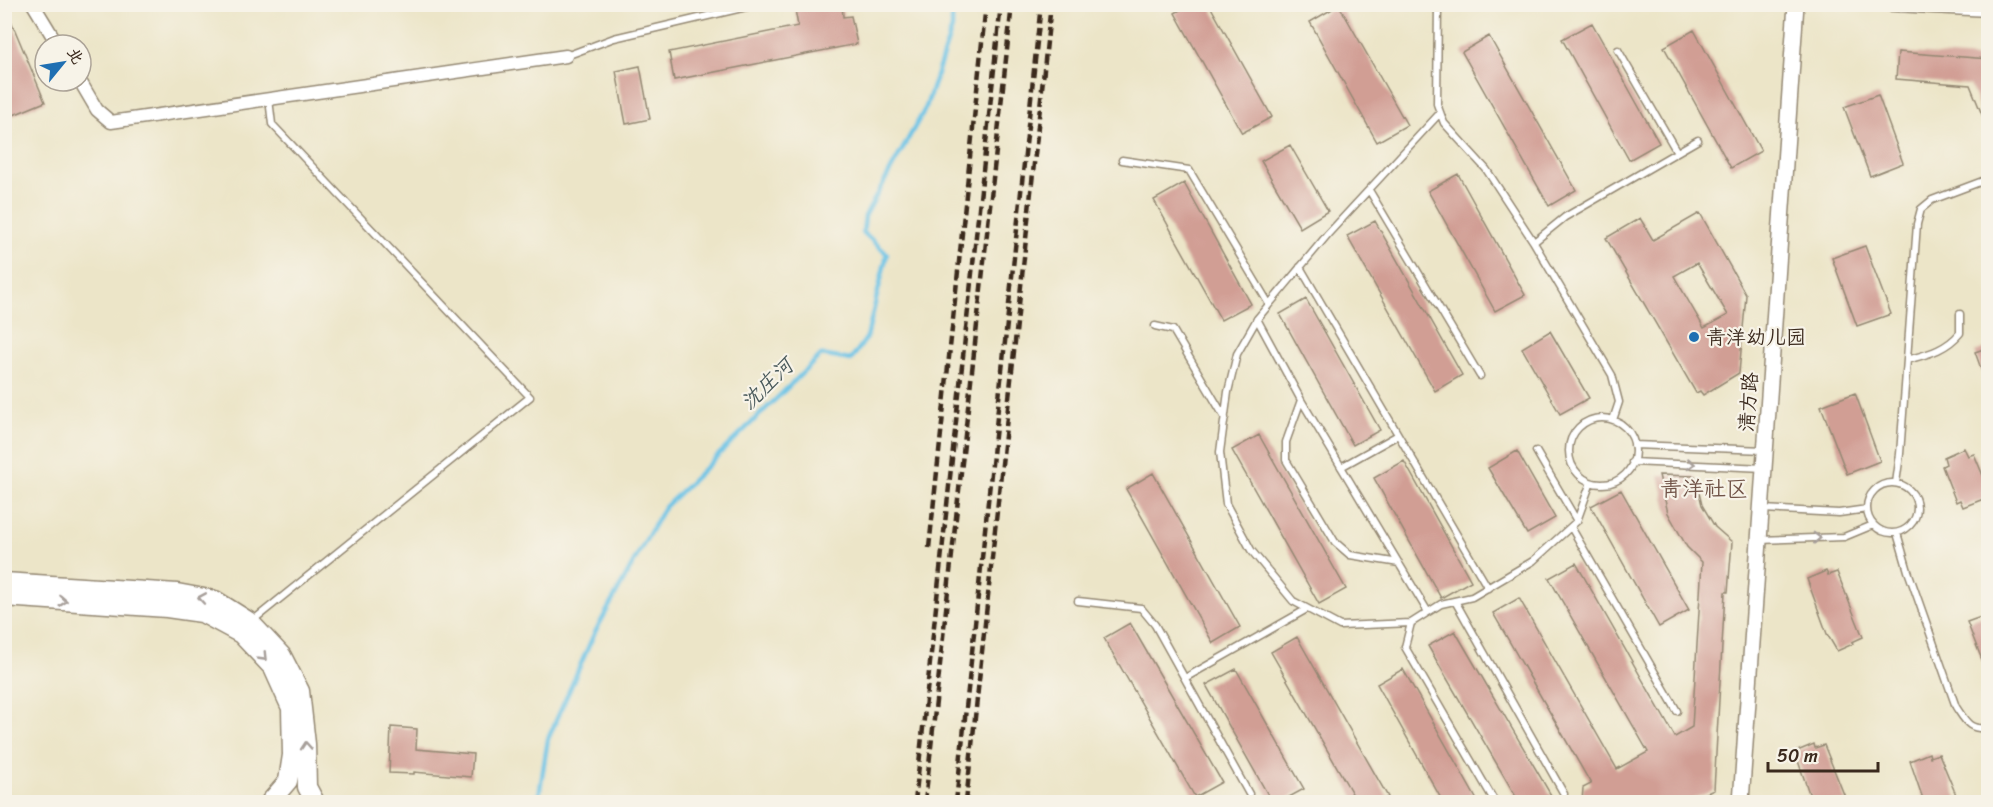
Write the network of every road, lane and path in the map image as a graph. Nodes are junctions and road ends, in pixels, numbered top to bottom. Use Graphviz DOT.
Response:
graph roads {
  1 [pos="33,4"];
  2 [pos="759,4"];
  3 [pos="1438,4"];
  4 [pos="1796,4"];
  5 [pos="1877,4"];
  6 [pos="1989,10"];
  7 [pos="51,33"];
  8 [pos="1618,50"];
  9 [pos="566,56"];
  10 [pos="87,93"];
  11 [pos="269,99"];
  12 [pos="1440,114"];
  13 [pos="1698,140"];
  14 [pos="1677,152"];
  15 [pos="1122,160"];
  16 [pos="1989,179"];
  17 [pos="1369,190"];
  18 [pos="1534,242"];
  19 [pos="1300,267"];
  20 [pos="1269,304"];
  21 [pos="1960,314"];
  22 [pos="1257,319"];
  23 [pos="1155,326"];
  24 [pos="1907,360"];
  25 [pos="1480,376"];
  26 [pos="1301,400"];
  27 [pos="1225,418"];
  28 [pos="1613,420"];
  29 [pos="1398,435"];
  30 [pos="1634,445"];
  31 [pos="1765,450"];
  32 [pos="1536,451"];
  33 [pos="1632,462"];
  34 [pos="1341,467"];
  35 [pos="1764,468"];
  36 [pos="1591,482"];
  37 [pos="1896,483"];
  38 [pos="1761,509"];
  39 [pos="1867,509"];
  40 [pos="1577,521"];
  41 [pos="1873,525"];
  42 [pos="1570,527"];
  43 [pos="1897,533"];
  44 [pos="1759,540"];
  45 [pos="1399,563"];
  46 [pos="4,582"];
  47 [pos="1488,588"];
  48 [pos="4,597"];
  49 [pos="1078,601"];
  50 [pos="1455,601"];
  51 [pos="1307,609"];
  52 [pos="1428,612"];
  53 [pos="250,622"];
  54 [pos="1411,623"];
  55 [pos="1185,678"];
  56 [pos="1677,711"];
  57 [pos="1989,728"];
  58 [pos="1249,794"];
  59 [pos="1564,794"];
  60 [pos="270,802"];
  61 [pos="315,802"];
  62 [pos="1495,802"];
  63 [pos="1741,802"];
  1 -- 7 [label="street"];
  2 -- 9 [label="lane"];
  3 -- 12 [label="lane"];
  4 -- 31 [label="street, 清方路"];
  5 -- 6 [label="street"];
  8 -- 14 [label="lane"];
  9 -- 11 [label="street"];
  10 -- 11 [label="street"];
  11 -- 53 [label="lane"];
  12 -- 17 [label="lane"];
  12 -- 18 [label="lane"];
  13 -- 14 [label="lane"];
  14 -- 18 [label="lane"];
  15 -- 20 [label="lane"];
  16 -- 24 [label="lane"];
  17 -- 19 [label="lane"];
  17 -- 25 [label="lane"];
  18 -- 28 [label="lane"];
  19 -- 20 [label="lane"];
  19 -- 29 [label="lane"];
  20 -- 22 [label="lane"];
  21 -- 24 [label="lane"];
  22 -- 26 [label="lane"];
  22 -- 27 [label="lane"];
  23 -- 27 [label="lane"];
  24 -- 37 [label="lane"];
  26 -- 34 [label="lane"];
  26 -- 45 [label="lane"];
  27 -- 51 [label="lane"];
  28 -- 30 [label="lane"];
  28 -- 36 [label="lane"];
  29 -- 34 [label="lane"];
  29 -- 47 [label="lane"];
  30 -- 31 [label="lane"];
  30 -- 33 [label="lane"];
  31 -- 35 [label="street, 清方路"];
  32 -- 40 [label="lane"];
  33 -- 35 [label="lane, one-way"];
  33 -- 36 [label="lane"];
  34 -- 45 [label="lane"];
  35 -- 38 [label="street, 清方路"];
  36 -- 40 [label="lane"];
  37 -- 39 [label="lane"];
  37 -- 43 [label="lane"];
  38 -- 39 [label="lane"];
  38 -- 44 [label="street, 清方路"];
  39 -- 41 [label="lane"];
  40 -- 42 [label="lane"];
  41 -- 43 [label="lane"];
  44 -- 41 [label="lane, one-way"];
  42 -- 47 [label="lane"];
  42 -- 56 [label="lane"];
  43 -- 57 [label="lane"];
  44 -- 63 [label="street, 清方路"];
  45 -- 52 [label="lane"];
  53 -- 46 [label="main road, one-way"];
  47 -- 50 [label="lane"];
  48 -- 60 [label="main road, one-way"];
  49 -- 55 [label="lane"];
  50 -- 52 [label="lane"];
  50 -- 59 [label="lane"];
  51 -- 54 [label="lane"];
  51 -- 55 [label="lane"];
  52 -- 54 [label="lane"];
  61 -- 53 [label="main road, one-way"];
  54 -- 62 [label="lane"];
  55 -- 58 [label="lane"];
}
